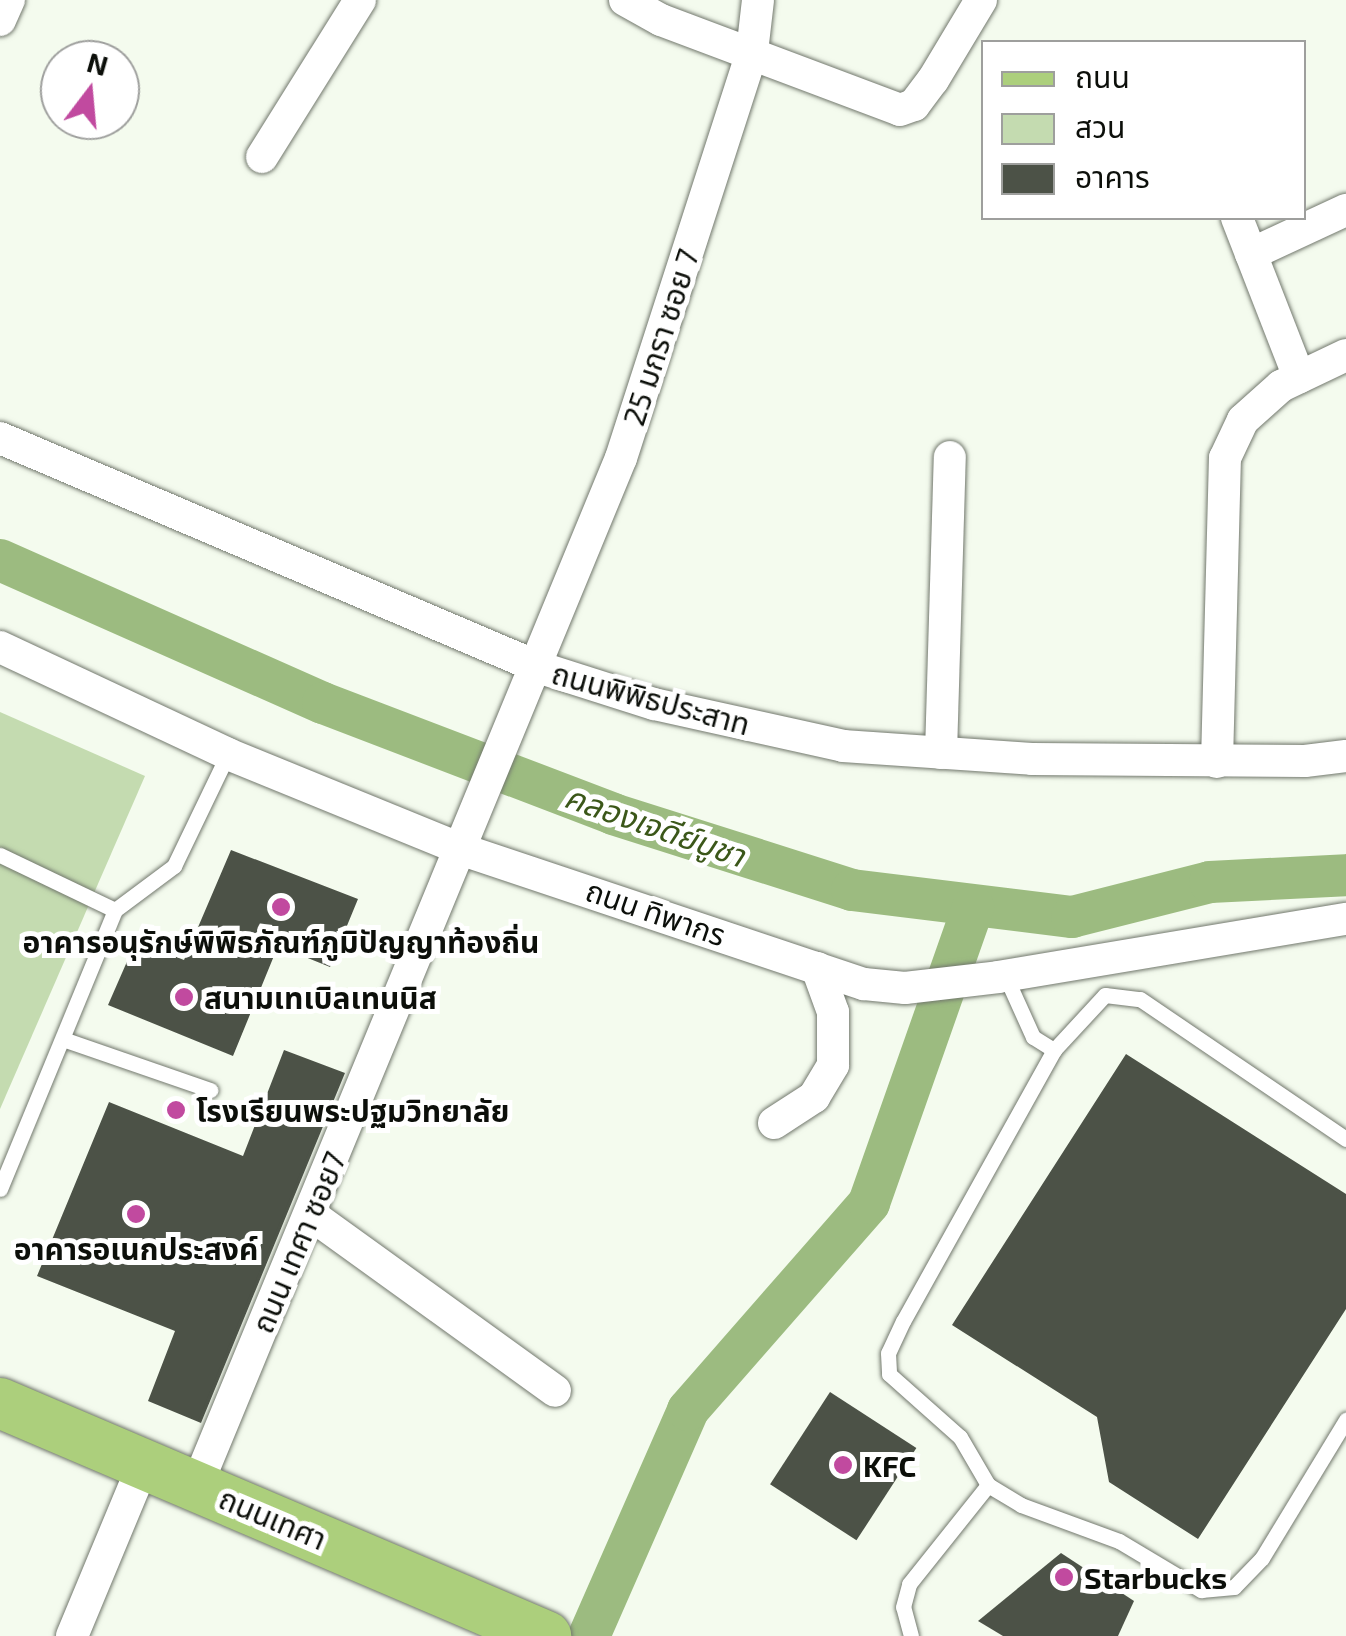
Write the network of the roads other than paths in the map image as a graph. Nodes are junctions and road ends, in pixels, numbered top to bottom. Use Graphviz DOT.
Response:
graph roads {
  1 [pos="9,0"];
  2 [pos="360,0"];
  3 [pos="625,0"];
  4 [pos="758,0"];
  5 [pos="981,0"];
  6 [pos="0,20"];
  7 [pos="752,52"];
  8 [pos="262,157"];
  9 [pos="1346,210"];
  10 [pos="1238,220"];
  11 [pos="1251,254"];
  12 [pos="1346,355"];
  13 [pos="1299,377"];
  14 [pos="0,438"];
  15 [pos="950,457"];
  16 [pos="0,647"];
  17 [pos="538,667"];
  18 [pos="228,754"];
  19 [pos="941,754"];
  20 [pos="1346,756"];
  21 [pos="1217,762"];
  22 [pos="463,850"];
  23 [pos="0,855"];
  24 [pos="115,910"];
  25 [pos="1346,919"];
  26 [pos="816,968"];
  27 [pos="1002,976"];
  28 [pos="63,1038"];
  29 [pos="1054,1050"];
  30 [pos="210,1090"];
  31 [pos="774,1123"];
  32 [pos="1346,1139"];
  33 [pos="0,1189"];
  34 [pos="310,1214"];
  35 [pos="555,1390"];
  36 [pos="0,1403"];
  37 [pos="1346,1420"];
  38 [pos="144,1464"];
  39 [pos="197,1485"];
  40 [pos="988,1486"];
  41 [pos="72,1636"];
  42 [pos="546,1636"];
  43 [pos="911,1636"];
  1 -- 6 [label="street"];
  2 -- 8 [label="street"];
  3 -- 7 [label="street"];
  4 -- 7 [label="street, 25 มกรา ซอย 7"];
  5 -- 7 [label="street"];
  7 -- 17 [label="street, 25 มกรา ซอย 7"];
  9 -- 11 [label="street"];
  10 -- 11 [label="street"];
  11 -- 13 [label="street"];
  12 -- 13 [label="street"];
  13 -- 21 [label="street"];
  14 -- 17 [label="street, ถนนพิพิธประสาท"];
  15 -- 19 [label="street"];
  16 -- 18 [label="street, ถนน ทิพากร"];
  17 -- 19 [label="street, ถนนพิพิธประสาท"];
  17 -- 22 [label="street, ถนน เทศา ซอย7"];
  18 -- 22 [label="street, ถนน ทิพากร"];
  18 -- 24 [label="lane"];
  19 -- 21 [label="street, ถนนพิพิธประสาท"];
  20 -- 21 [label="street, ถนนพิพิธประสาท"];
  22 -- 26 [label="street, ถนน ทิพากร"];
  22 -- 34 [label="street, ถนน เทศา ซอย7"];
  23 -- 24 [label="lane"];
  24 -- 28 [label="lane"];
  25 -- 27 [label="street, ถนน ทิพากร"];
  26 -- 27 [label="street, ถนน ทิพากร"];
  26 -- 31 [label="street"];
  27 -- 29 [label="lane"];
  28 -- 30 [label="lane"];
  28 -- 33 [label="lane"];
  29 -- 32 [label="lane"];
  29 -- 40 [label="lane"];
  34 -- 35 [label="street"];
  34 -- 39 [label="street, ถนน เทศา ซอย7"];
  36 -- 38 [label="main road, ถนนเทศา"];
  37 -- 40 [label="lane"];
  38 -- 39 [label="main road, ถนนเทศา"];
  38 -- 41 [label="street"];
  39 -- 42 [label="main road, ถนนเทศา"];
  40 -- 43 [label="lane"];
}
